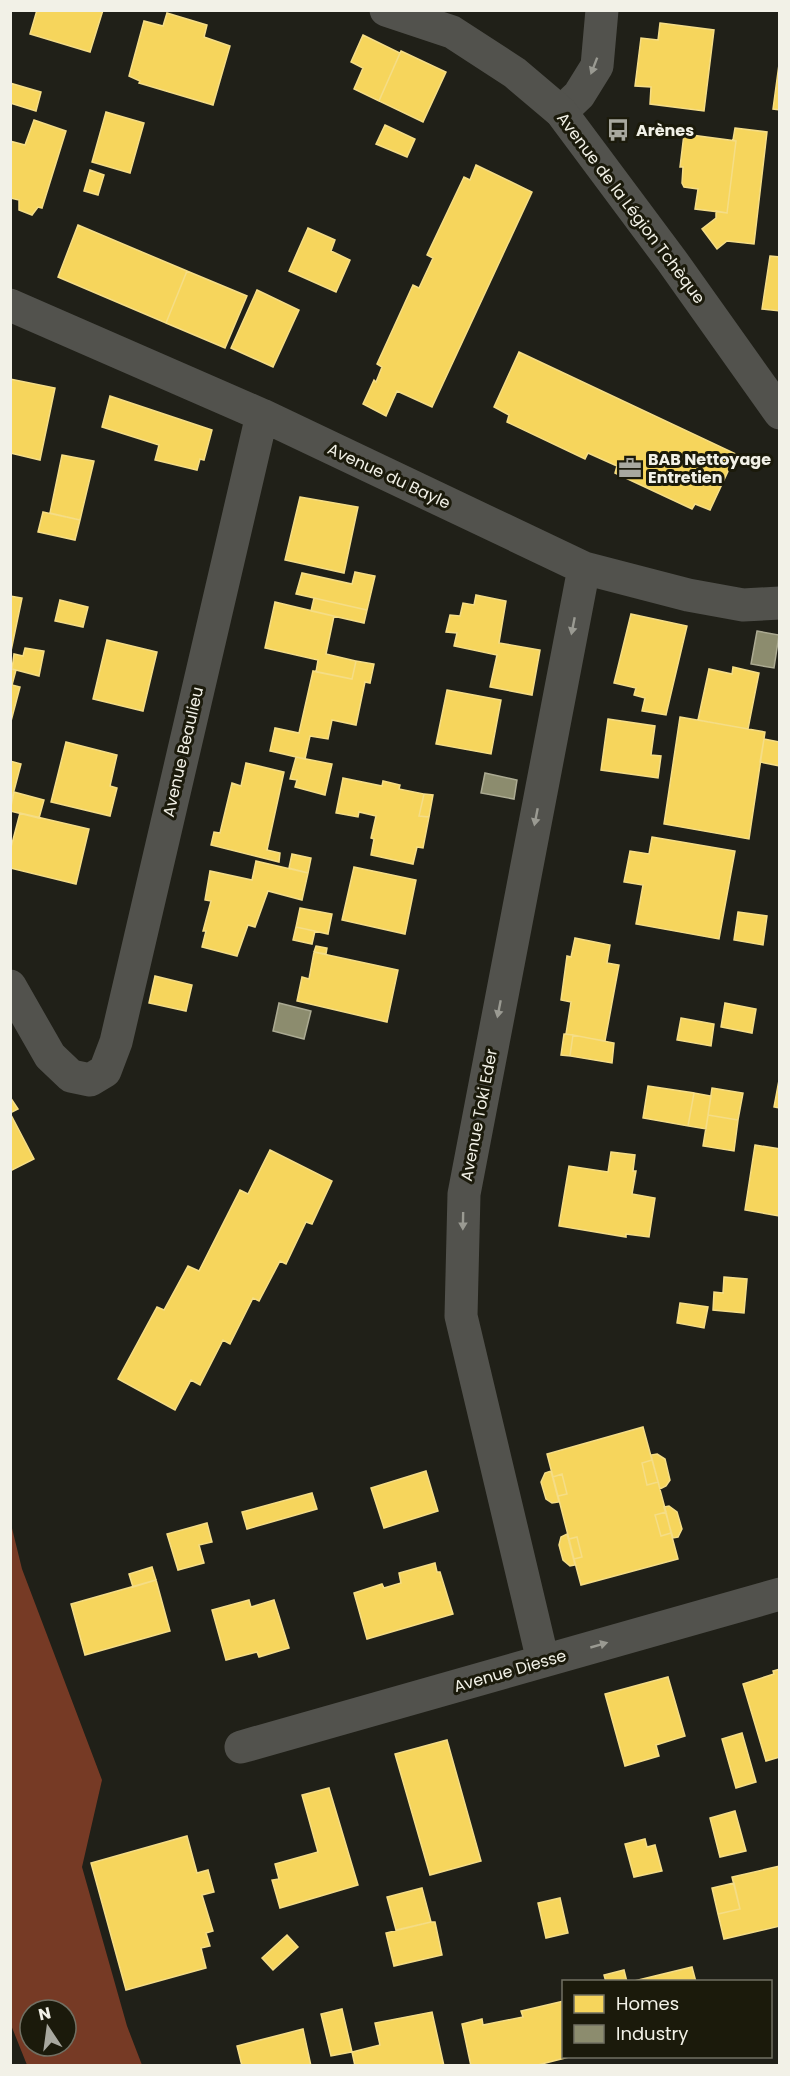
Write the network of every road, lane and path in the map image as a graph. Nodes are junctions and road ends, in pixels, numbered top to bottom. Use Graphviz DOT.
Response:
graph roads {
  1 [pos="386,10"];
  2 [pos="603,10"];
  3 [pos="561,111"];
  4 [pos="10,304"];
  5 [pos="780,413"];
  6 [pos="262,415"];
  7 [pos="584,568"];
  8 [pos="780,603"];
  9 [pos="10,986"];
  10 [pos="780,1594"];
  11 [pos="543,1661"];
  12 [pos="241,1747"];
  1 -- 3 [label="street, Avenue de la Légion Tchèque"];
  2 -- 3 [label="street, one-way"];
  3 -- 5 [label="street, Avenue de la Légion Tchèque"];
  4 -- 6 [label="street, Avenue du Bayle"];
  6 -- 7 [label="street, Avenue du Bayle"];
  6 -- 9 [label="street, Avenue Beaulieu"];
  7 -- 8 [label="street, Avenue du Bayle"];
  7 -- 11 [label="street, Avenue Toki Eder, one-way"];
  11 -- 10 [label="street, Avenue Diesse, one-way"];
  11 -- 12 [label="street, Avenue Diesse"];
}
